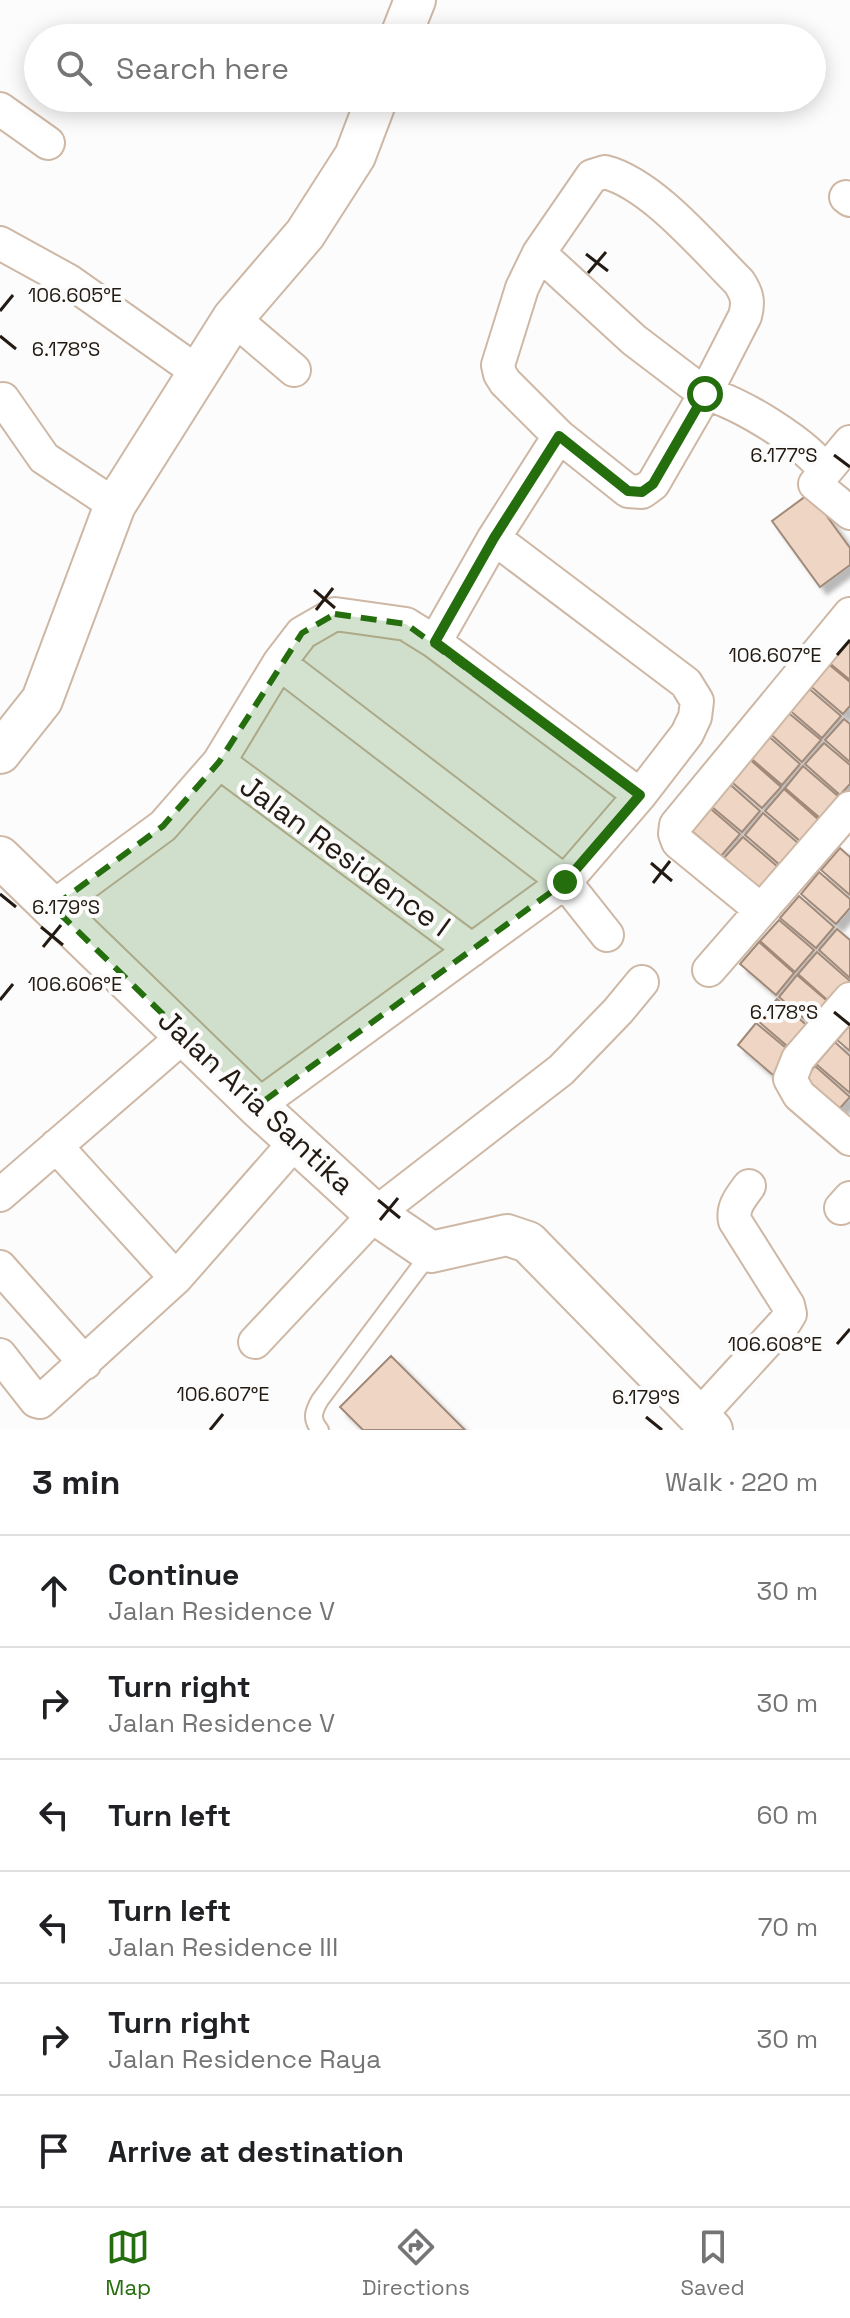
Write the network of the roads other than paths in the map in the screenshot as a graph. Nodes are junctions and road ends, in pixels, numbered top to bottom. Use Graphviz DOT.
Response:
graph roads {
  1 [pos="415,0"];
  2 [pos="406,24"];
  3 [pos="0,109"];
  4 [pos="372,112"];
  5 [pos="48,143"];
  6 [pos="0,243"];
  7 [pos="539,253"];
  8 [pos="233,318"];
  9 [pos="294,370"];
  10 [pos="199,373"];
  11 [pos="705,394"];
  12 [pos="3,399"];
  13 [pos="559,436"];
  14 [pos="850,442"];
  15 [pos="825,472"];
  16 [pos="115,505"];
  17 [pos="850,513"];
  18 [pos="494,538"];
  19 [pos="850,614"];
  20 [pos="435,642"];
  21 [pos="279,663"];
  22 [pos="0,753"];
  23 [pos="219,762"];
  24 [pos="640,795"];
  25 [pos="850,808"];
  26 [pos="0,857"];
  27 [pos="565,882"];
  28 [pos="53,907"];
  29 [pos="761,910"];
  30 [pos="607,935"];
  31 [pos="472,950"];
  32 [pos="709,970"];
  33 [pos="642,982"];
  34 [pos="850,999"];
  35 [pos="185,1035"];
  36 [pos="257,1106"];
  37 [pos="850,1139"];
  38 [pos="296,1141"];
  39 [pos="56,1146"];
  40 [pos="749,1186"];
  41 [pos="0,1195"];
  42 [pos="375,1214"];
  43 [pos="431,1252"];
  44 [pos="0,1267"];
  45 [pos="176,1278"];
  46 [pos="255,1342"];
  47 [pos="0,1355"];
  48 [pos="85,1363"];
  49 [pos="706,1423"];
  50 [pos="320,1430"];
  1 -- 2 [label="street"];
  3 -- 5 [label="street"];
  4 -- 8 [label="street"];
  6 -- 10 [label="street"];
  7 -- 11 [label="street"];
  7 -- 11 [label="street"];
  7 -- 13 [label="street"];
  8 -- 9 [label="street"];
  8 -- 10 [label="street"];
  10 -- 16 [label="street"];
  11 -- 13 [label="street"];
  11 -- 15 [label="street"];
  12 -- 16 [label="street"];
  13 -- 18 [label="street"];
  14 -- 15 [label="street"];
  15 -- 17 [label="street"];
  16 -- 22 [label="street"];
  18 -- 20 [label="street"];
  18 -- 24 [label="street"];
  19 -- 29 [label="street"];
  20 -- 21 [label="street"];
  20 -- 24 [label="street"];
  21 -- 23 [label="street"];
  21 -- 27 [label="street"];
  23 -- 28 [label="street"];
  23 -- 31 [label="street, Jalan Residence I"];
  24 -- 27 [label="street"];
  25 -- 29 [label="street"];
  26 -- 28 [label="street, Jalan Aria Santika"];
  27 -- 30 [label="street"];
  27 -- 31 [label="street"];
  28 -- 35 [label="street, Jalan Aria Santika"];
  29 -- 32 [label="street"];
  31 -- 36 [label="street"];
  33 -- 42 [label="street"];
  34 -- 37 [label="street"];
  35 -- 36 [label="street, Jalan Aria Santika"];
  35 -- 39 [label="street"];
  36 -- 38 [label="street, Jalan Aria Santika"];
  38 -- 42 [label="street, Jalan Aria Santika"];
  38 -- 45 [label="street"];
  39 -- 41 [label="street"];
  39 -- 45 [label="street"];
  40 -- 49 [label="street"];
  42 -- 43 [label="street, Jalan Aria Santika"];
  42 -- 46 [label="street"];
  43 -- 49 [label="street"];
  43 -- 50 [label="lane"];
  44 -- 48 [label="street"];
  45 -- 48 [label="street"];
  47 -- 48 [label="street"];
}
